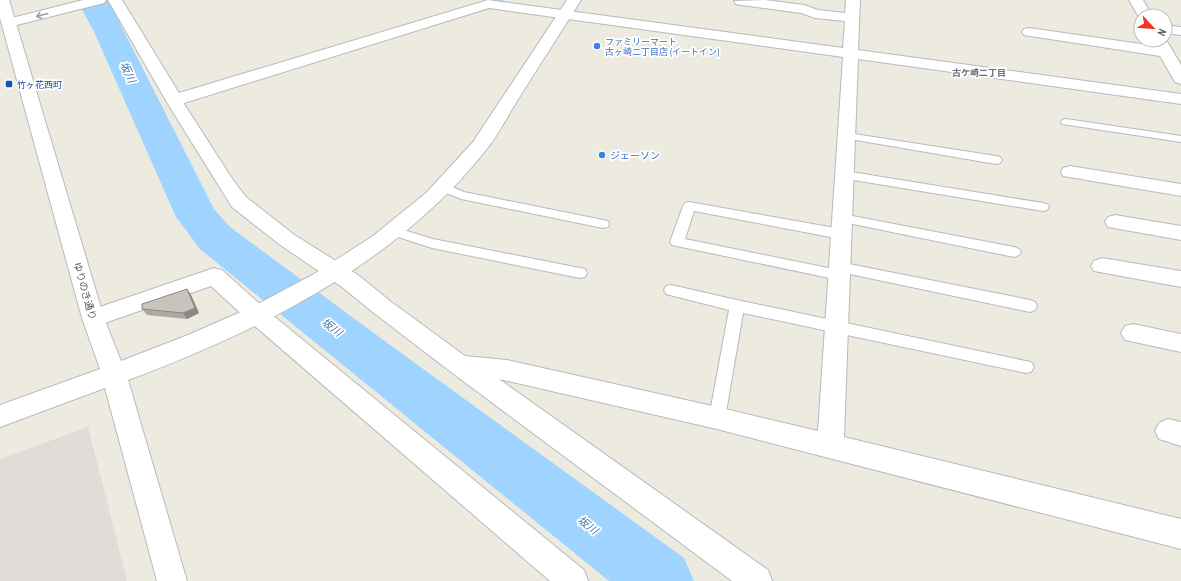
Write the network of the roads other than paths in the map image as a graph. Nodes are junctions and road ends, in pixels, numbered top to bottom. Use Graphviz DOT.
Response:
graph roads {
  1 [pos="2,0"];
  2 [pos="99,0"];
  3 [pos="115,0"];
  4 [pos="574,0"];
  5 [pos="741,1"];
  6 [pos="853,9"];
  7 [pos="565,15"];
  8 [pos="1045,23"];
  9 [pos="4,24"];
  10 [pos="1030,32"];
  11 [pos="1133,34"];
  12 [pos="1168,49"];
  13 [pos="851,54"];
  14 [pos="1181,79"];
  15 [pos="1181,99"];
  16 [pos="175,100"];
  17 [pos="1066,122"];
  18 [pos="848,136"];
  19 [pos="1181,139"];
  20 [pos="996,160"];
  21 [pos="1070,172"];
  22 [pos="845,175"];
  23 [pos="443,187"];
  24 [pos="1181,190"];
  25 [pos="1043,207"];
  26 [pos="1115,222"];
  27 [pos="603,224"];
  28 [pos="841,226"];
  29 [pos="394,231"];
  30 [pos="1181,233"];
  31 [pos="1014,252"];
  32 [pos="1102,266"];
  33 [pos="839,271"];
  34 [pos="580,273"];
  35 [pos="330,274"];
  36 [pos="1181,279"];
  37 [pos="671,290"];
  38 [pos="737,306"];
  39 [pos="1030,306"];
  40 [pos="261,312"];
  41 [pos="93,318"];
  42 [pos="836,327"];
  43 [pos="1133,334"];
  44 [pos="1181,343"];
  45 [pos="460,365"];
  46 [pos="1026,367"];
  47 [pos="114,376"];
  48 [pos="0,416"];
  49 [pos="717,418"];
  50 [pos="830,446"];
  51 [pos="1181,534"];
  52 [pos="172,581"];
  53 [pos="574,581"];
  54 [pos="757,581"];
  1 -- 9 [label="street, ゆりのき通り"];
  2 -- 9 [label="street, one-way"];
  3 -- 16 [label="street"];
  4 -- 7 [label="street"];
  5 -- 6 [label="street"];
  6 -- 13 [label="street"];
  7 -- 13 [label="street"];
  7 -- 16 [label="street"];
  7 -- 23 [label="street"];
  8 -- 11 [label="street"];
  9 -- 41 [label="street, ゆりのき通り"];
  10 -- 12 [label="street"];
  12 -- 14 [label="street"];
  13 -- 15 [label="street"];
  13 -- 18 [label="street"];
  16 -- 35 [label="street"];
  17 -- 19 [label="lane"];
  18 -- 20 [label="lane"];
  18 -- 22 [label="street"];
  21 -- 24 [label="street"];
  22 -- 25 [label="lane"];
  22 -- 28 [label="street"];
  23 -- 27 [label="lane"];
  23 -- 29 [label="street"];
  26 -- 30 [label="street"];
  28 -- 31 [label="lane"];
  28 -- 33 [label="street"];
  28 -- 33 [label="lane"];
  29 -- 34 [label="lane"];
  29 -- 35 [label="street"];
  32 -- 36 [label="street"];
  33 -- 39 [label="lane"];
  33 -- 42 [label="street"];
  35 -- 40 [label="street"];
  35 -- 45 [label="street"];
  37 -- 38 [label="lane"];
  38 -- 42 [label="lane"];
  38 -- 49 [label="lane"];
  40 -- 41 [label="street"];
  40 -- 47 [label="street"];
  40 -- 53 [label="street"];
  41 -- 47 [label="street, ゆりのき通り"];
  42 -- 46 [label="lane"];
  42 -- 50 [label="street"];
  43 -- 44 [label="street"];
  45 -- 49 [label="street"];
  45 -- 54 [label="street"];
  47 -- 48 [label="street"];
  47 -- 52 [label="street, ゆりのき通り"];
  49 -- 50 [label="street"];
  50 -- 51 [label="street"];
}
